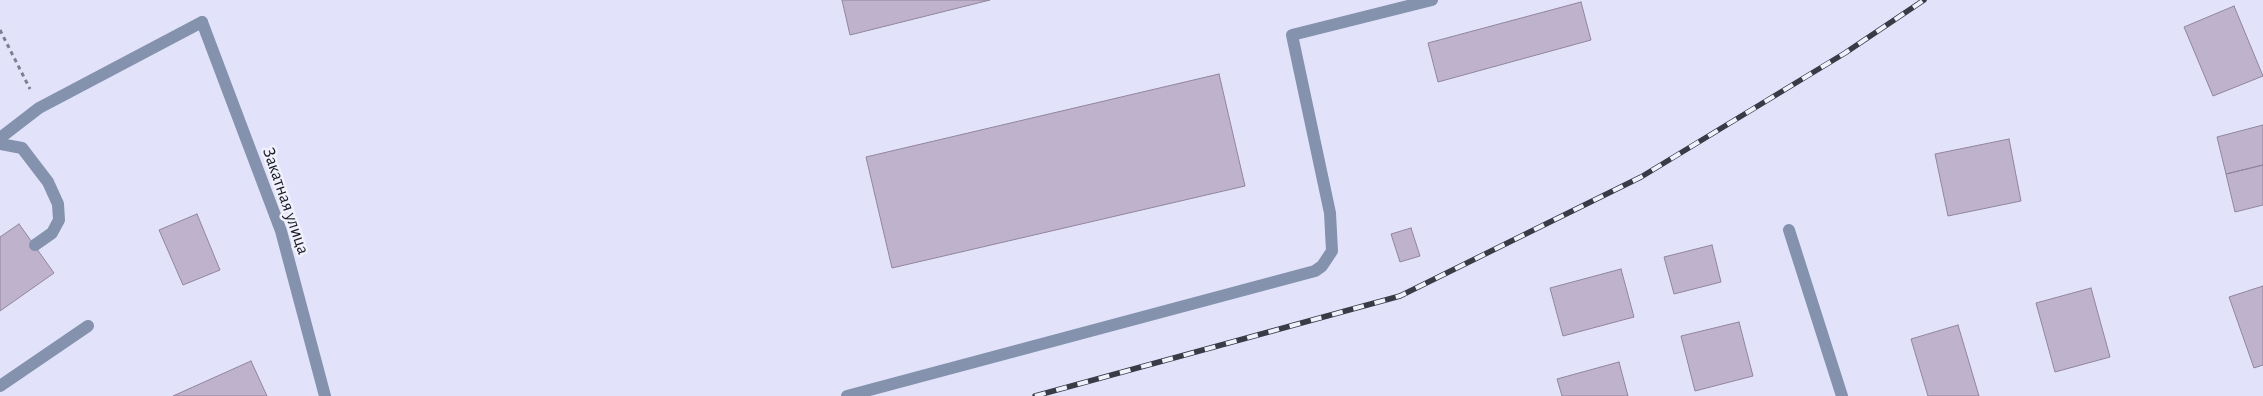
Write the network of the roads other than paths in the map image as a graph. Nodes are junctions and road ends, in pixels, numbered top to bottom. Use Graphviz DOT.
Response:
graph roads {
  1 [pos="1432,0"];
  2 [pos="0,138"];
  3 [pos="0,144"];
  4 [pos="1789,230"];
  5 [pos="35,245"];
  6 [pos="88,326"];
  7 [pos="0,386"];
  8 [pos="325,396"];
  9 [pos="847,396"];
  10 [pos="1842,396"];
  1 -- 9 [label="street"];
  2 -- 8 [label="street, Закатная улица"];
  3 -- 5 [label="street"];
  4 -- 10 [label="street"];
  6 -- 7 [label="street"];
}
